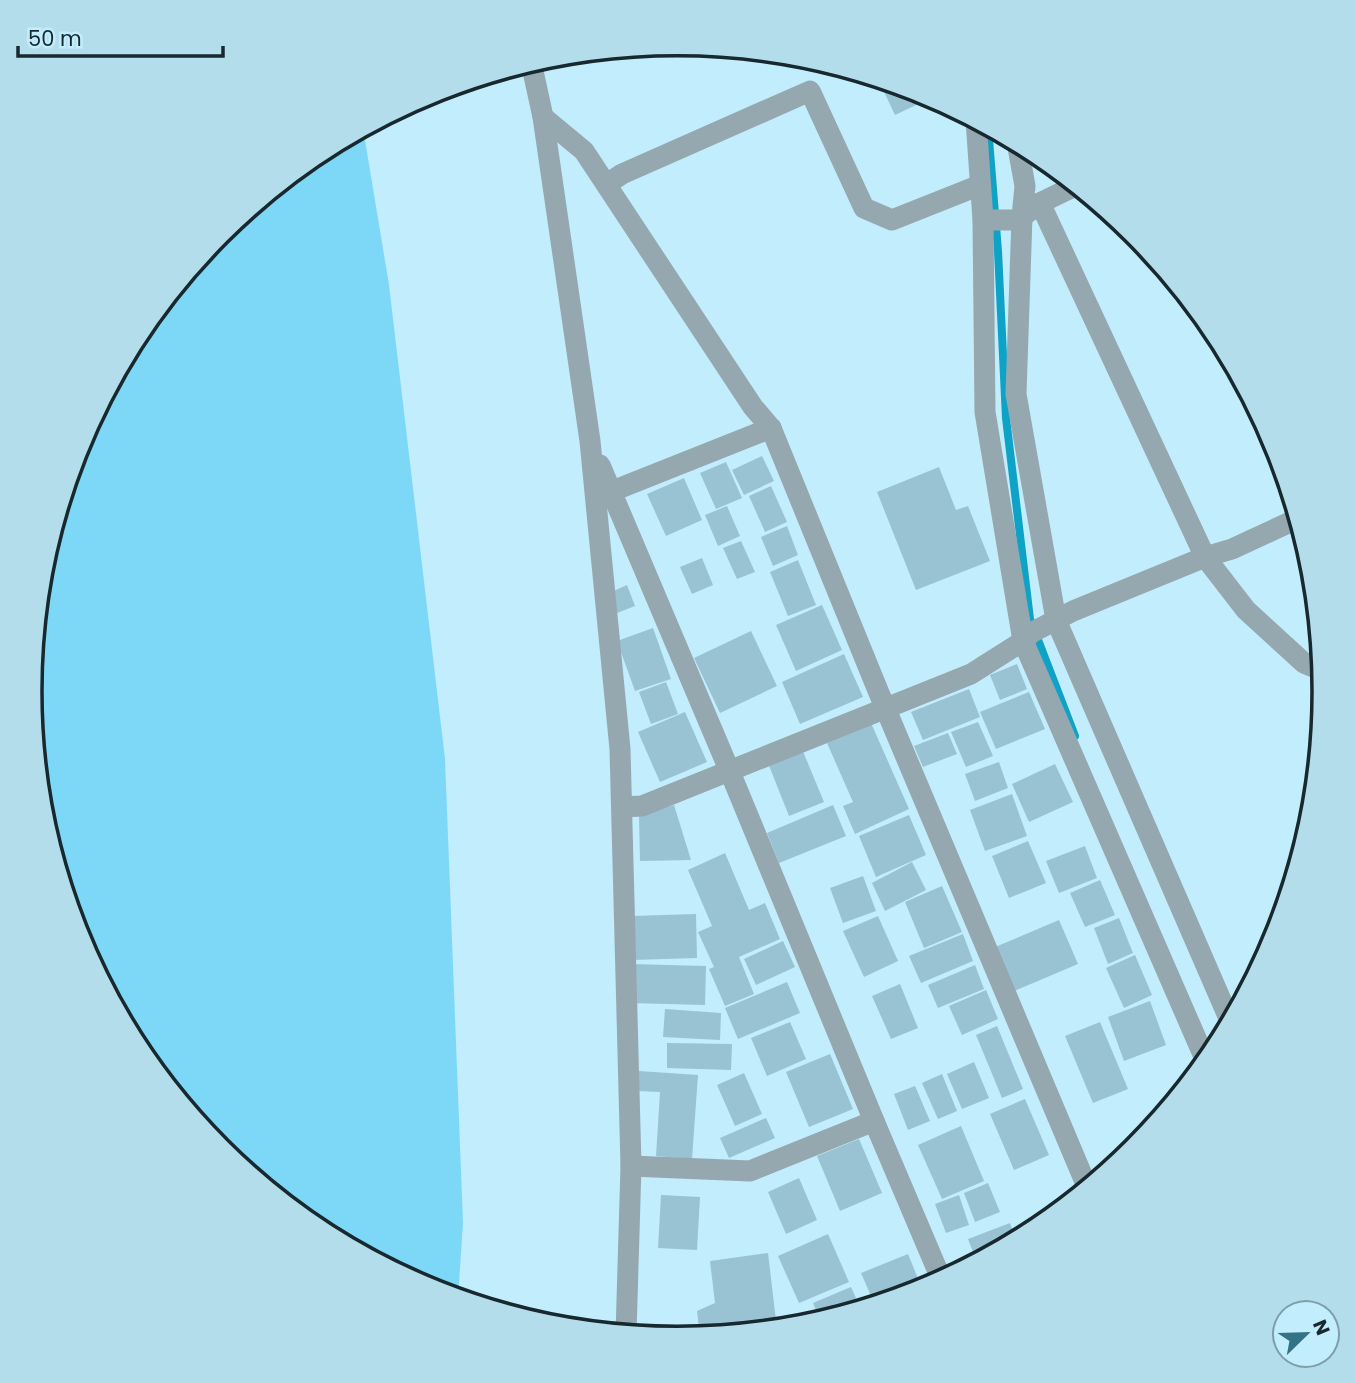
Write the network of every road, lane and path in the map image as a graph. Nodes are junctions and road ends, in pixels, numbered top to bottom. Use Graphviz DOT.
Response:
graph roads {
  1 [pos="534,73"];
  2 [pos="543,117"];
  3 [pos="977,131"];
  4 [pos="1020,156"];
  5 [pos="607,184"];
  6 [pos="980,185"];
  7 [pos="1067,190"];
  8 [pos="1040,203"];
  9 [pos="1018,218"];
  10 [pos="986,221"];
  11 [pos="771,428"];
  12 [pos="590,441"];
  13 [pos="610,492"];
  14 [pos="1290,523"];
  15 [pos="1205,558"];
  16 [pos="1040,630"];
  17 [pos="1313,667"];
  18 [pos="885,708"];
  19 [pos="730,772"];
  20 [pos="623,807"];
  21 [pos="1226,1012"];
  22 [pos="1206,1045"];
  23 [pos="874,1121"];
  24 [pos="631,1166"];
  25 [pos="1084,1180"];
  26 [pos="938,1271"];
  27 [pos="626,1325"];
  1 -- 2 [label="street"];
  2 -- 5 [label="street"];
  2 -- 12 [label="street"];
  3 -- 6 [label="street"];
  4 -- 9 [label="street"];
  5 -- 6 [label="street"];
  5 -- 11 [label="street"];
  6 -- 10 [label="street"];
  7 -- 8 [label="street"];
  8 -- 9 [label="street"];
  8 -- 15 [label="street"];
  9 -- 10 [label="street"];
  9 -- 16 [label="street"];
  10 -- 16 [label="street"];
  11 -- 13 [label="street"];
  11 -- 18 [label="street"];
  12 -- 13 [label="street"];
  12 -- 20 [label="street"];
  13 -- 19 [label="street"];
  14 -- 15 [label="street"];
  15 -- 16 [label="street"];
  15 -- 17 [label="street"];
  16 -- 18 [label="street"];
  16 -- 21 [label="street"];
  16 -- 22 [label="street"];
  18 -- 19 [label="street"];
  18 -- 25 [label="street"];
  19 -- 20 [label="street"];
  19 -- 23 [label="street"];
  20 -- 24 [label="street"];
  23 -- 24 [label="street"];
  23 -- 26 [label="street"];
  24 -- 27 [label="street"];
}
